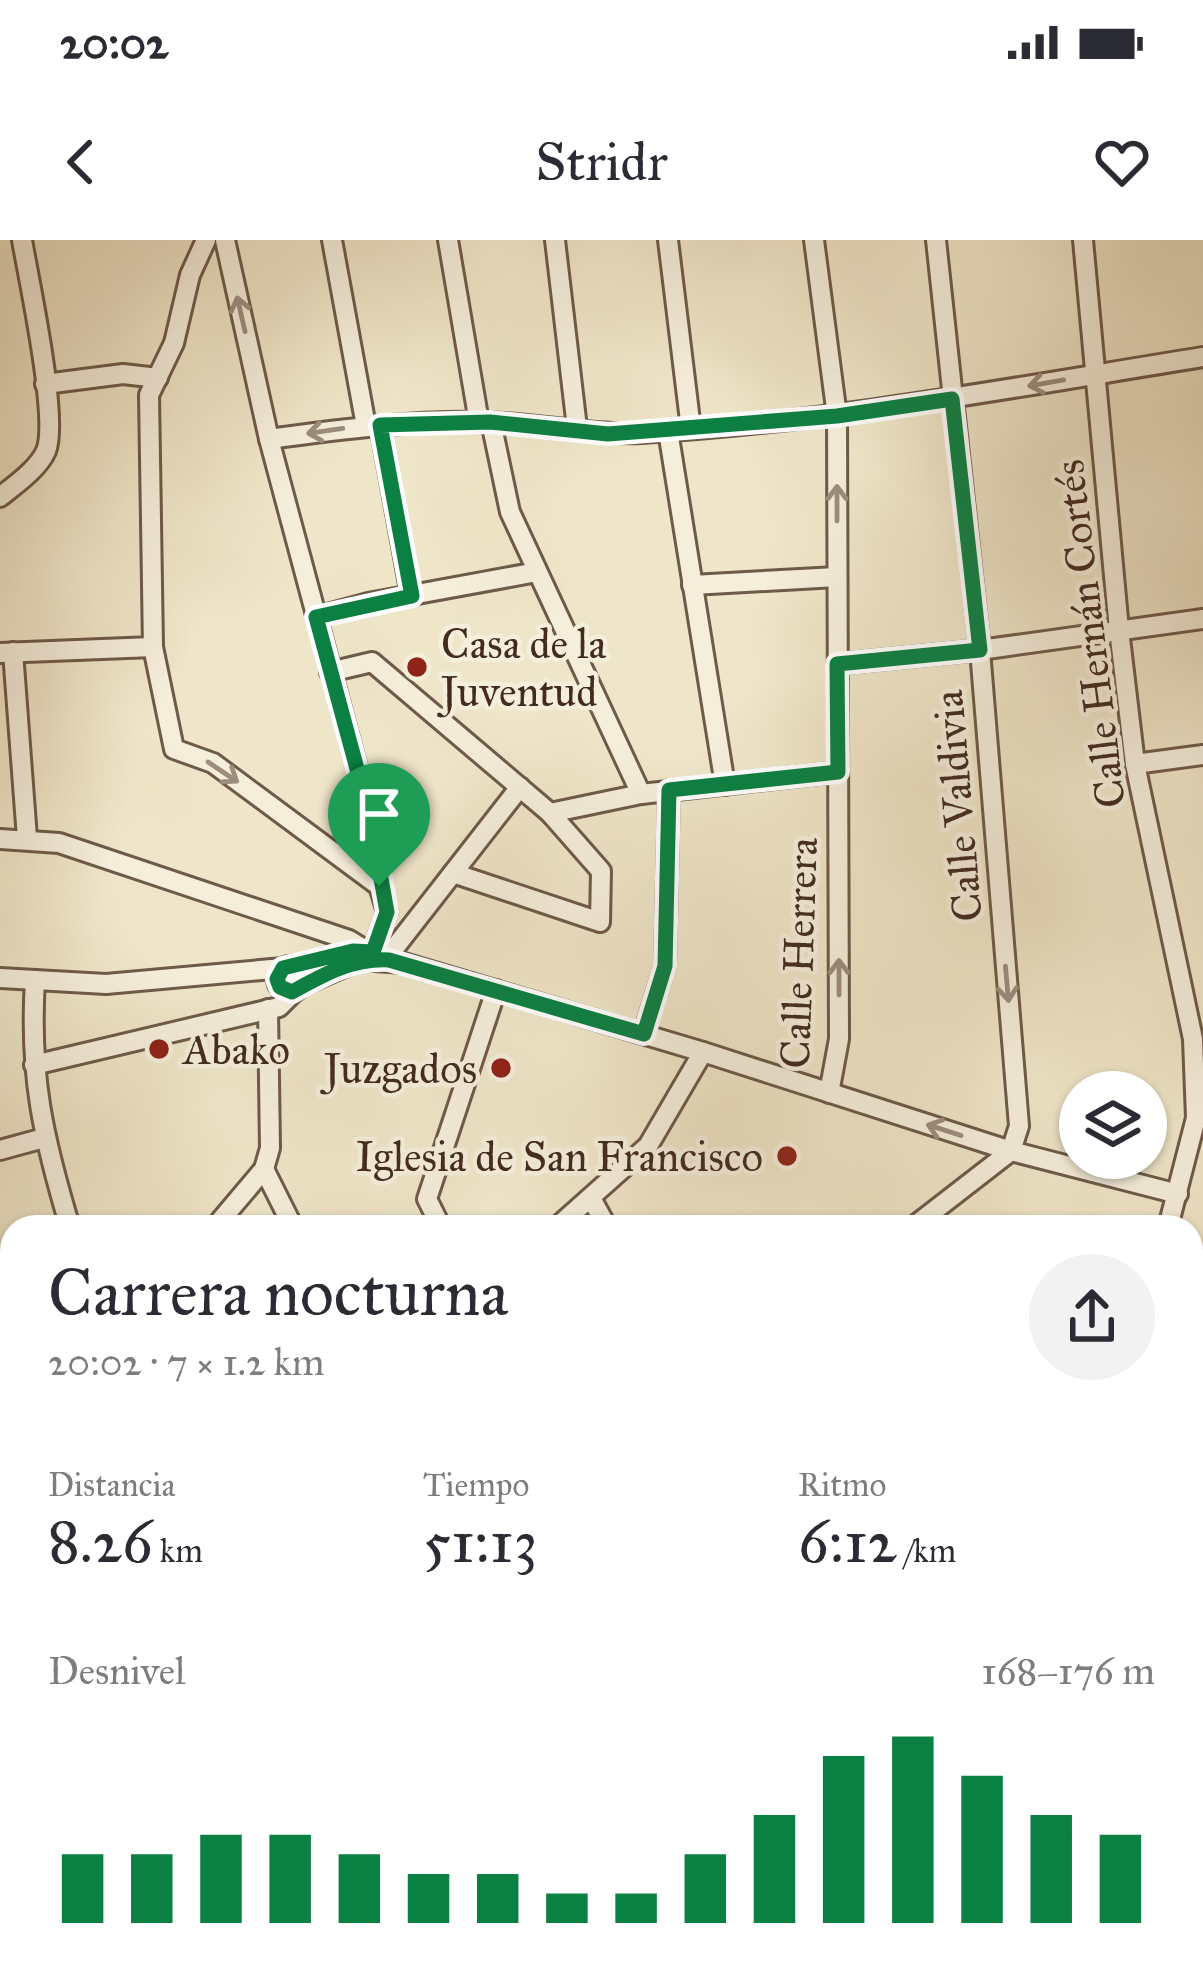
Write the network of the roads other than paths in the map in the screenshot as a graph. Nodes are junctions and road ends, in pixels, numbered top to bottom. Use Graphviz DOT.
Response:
graph roads {
  1 [pos="22,240"];
  2 [pos="206,240"];
  3 [pos="225,240"];
  4 [pos="332,240"];
  5 [pos="448,240"];
  6 [pos="555,240"];
  7 [pos="668,240"];
  8 [pos="814,240"];
  9 [pos="936,240"];
  10 [pos="1083,240"];
  11 [pos="195,265"];
  12 [pos="231,272"];
  13 [pos="1203,357"];
  14 [pos="1095,374"];
  15 [pos="158,378"];
  16 [pos="45,384"];
  17 [pos="952,399"];
  18 [pos="837,416"];
  19 [pos="485,422"];
  20 [pos="373,425"];
  21 [pos="577,428"];
  22 [pos="691,429"];
  23 [pos="668,431"];
  24 [pos="269,439"];
  25 [pos="0,497"];
  26 [pos="537,572"];
  27 [pos="837,577"];
  28 [pos="692,585"];
  29 [pos="412,596"];
  30 [pos="316,617"];
  31 [pos="1203,619"];
  32 [pos="1119,630"];
  33 [pos="153,647"];
  34 [pos="4,650"];
  35 [pos="980,650"];
  36 [pos="837,664"];
  37 [pos="330,672"];
  38 [pos="1203,755"];
  39 [pos="1135,764"];
  40 [pos="838,772"];
  41 [pos="725,785"];
  42 [pos="520,787"];
  43 [pos="669,790"];
  44 [pos="641,794"];
  45 [pos="550,813"];
  46 [pos="27,838"];
  47 [pos="0,839"];
  48 [pos="453,874"];
  49 [pos="379,886"];
  50 [pos="387,912"];
  51 [pos="407,931"];
  52 [pos="383,955"];
  53 [pos="287,967"];
  54 [pos="0,978"];
  55 [pos="35,980"];
  56 [pos="298,989"];
  57 [pos="496,990"];
  58 [pos="268,1009"];
  59 [pos="644,1034"];
  60 [pos="1198,1040"];
  61 [pos="704,1052"];
  62 [pos="34,1065"];
  63 [pos="829,1093"];
  64 [pos="44,1138"];
  65 [pos="0,1150"];
  66 [pos="1011,1151"];
  67 [pos="264,1169"];
  68 [pos="1179,1191"];
  69 [pos="1203,1194"];
  70 [pos="591,1198"];
  71 [pos="66,1215"];
  72 [pos="225,1215"];
  73 [pos="287,1215"];
  74 [pos="435,1215"];
  75 [pos="571,1215"];
  76 [pos="600,1215"];
  77 [pos="928,1215"];
  78 [pos="1172,1215"];
  1 -- 16 [label="street"];
  2 -- 11 [label="street"];
  3 -- 12 [label="street"];
  4 -- 20 [label="street"];
  5 -- 19 [label="street"];
  6 -- 21 [label="street"];
  7 -- 22 [label="street"];
  8 -- 18 [label="street, Calle Herrera"];
  9 -- 17 [label="street, Calle Valdivia"];
  10 -- 14 [label="street, Calle Hernán Cortés"];
  11 -- 12 [label="street"];
  11 -- 15 [label="street"];
  24 -- 12 [label="street, one-way"];
  13 -- 14 [label="street"];
  14 -- 17 [label="street, one-way"];
  14 -- 32 [label="street, Calle Hernán Cortés"];
  15 -- 16 [label="street"];
  15 -- 33 [label="street"];
  16 -- 25 [label="street"];
  17 -- 18 [label="street"];
  17 -- 35 [label="street, Calle Valdivia"];
  18 -- 22 [label="street"];
  27 -- 18 [label="street, Calle Herrera, one-way"];
  19 -- 20 [label="street"];
  19 -- 21 [label="street"];
  19 -- 26 [label="street"];
  20 -- 24 [label="street, one-way"];
  20 -- 29 [label="street"];
  21 -- 23 [label="street"];
  22 -- 23 [label="street"];
  23 -- 28 [label="street"];
  24 -- 30 [label="street"];
  26 -- 29 [label="street"];
  26 -- 44 [label="street"];
  27 -- 28 [label="street"];
  27 -- 36 [label="street, Calle Herrera"];
  28 -- 41 [label="street"];
  29 -- 30 [label="street"];
  30 -- 37 [label="street"];
  31 -- 32 [label="street"];
  32 -- 35 [label="street"];
  32 -- 39 [label="street, Calle Hernán Cortés"];
  33 -- 34 [label="street"];
  33 -- 49 [label="street, one-way"];
  34 -- 46 [label="street"];
  35 -- 36 [label="street"];
  35 -- 66 [label="street, Calle Valdivia, one-way"];
  36 -- 40 [label="street, Calle Herrera"];
  37 -- 42 [label="street"];
  37 -- 49 [label="street"];
  38 -- 39 [label="street"];
  39 -- 60 [label="street, Calle Hernán Cortés"];
  40 -- 41 [label="street"];
  63 -- 40 [label="street, Calle Herrera, one-way"];
  41 -- 43 [label="street"];
  42 -- 45 [label="street"];
  42 -- 48 [label="street"];
  43 -- 44 [label="street"];
  43 -- 59 [label="street"];
  44 -- 45 [label="street"];
  45 -- 48 [label="street"];
  46 -- 47 [label="street"];
  46 -- 52 [label="street"];
  48 -- 51 [label="street"];
  49 -- 50 [label="street"];
  50 -- 51 [label="street"];
  50 -- 52 [label="street"];
  51 -- 52 [label="street"];
  52 -- 53 [label="street"];
  52 -- 56 [label="street"];
  52 -- 57 [label="street"];
  53 -- 55 [label="street"];
  53 -- 56 [label="street"];
  54 -- 55 [label="street"];
  55 -- 62 [label="street"];
  56 -- 58 [label="street"];
  57 -- 59 [label="street"];
  57 -- 74 [label="street"];
  58 -- 62 [label="street"];
  58 -- 67 [label="street"];
  59 -- 61 [label="street"];
  60 -- 68 [label="street, Calle Hernán Cortés"];
  61 -- 63 [label="street"];
  61 -- 70 [label="street"];
  62 -- 64 [label="street"];
  66 -- 63 [label="street, one-way"];
  64 -- 65 [label="street"];
  64 -- 71 [label="street"];
  66 -- 68 [label="street"];
  66 -- 77 [label="street"];
  67 -- 72 [label="street"];
  67 -- 73 [label="street"];
  68 -- 69 [label="street"];
  68 -- 78 [label="street, Calle Hernán Cortés"];
  70 -- 75 [label="street"];
  70 -- 76 [label="street"];
}
